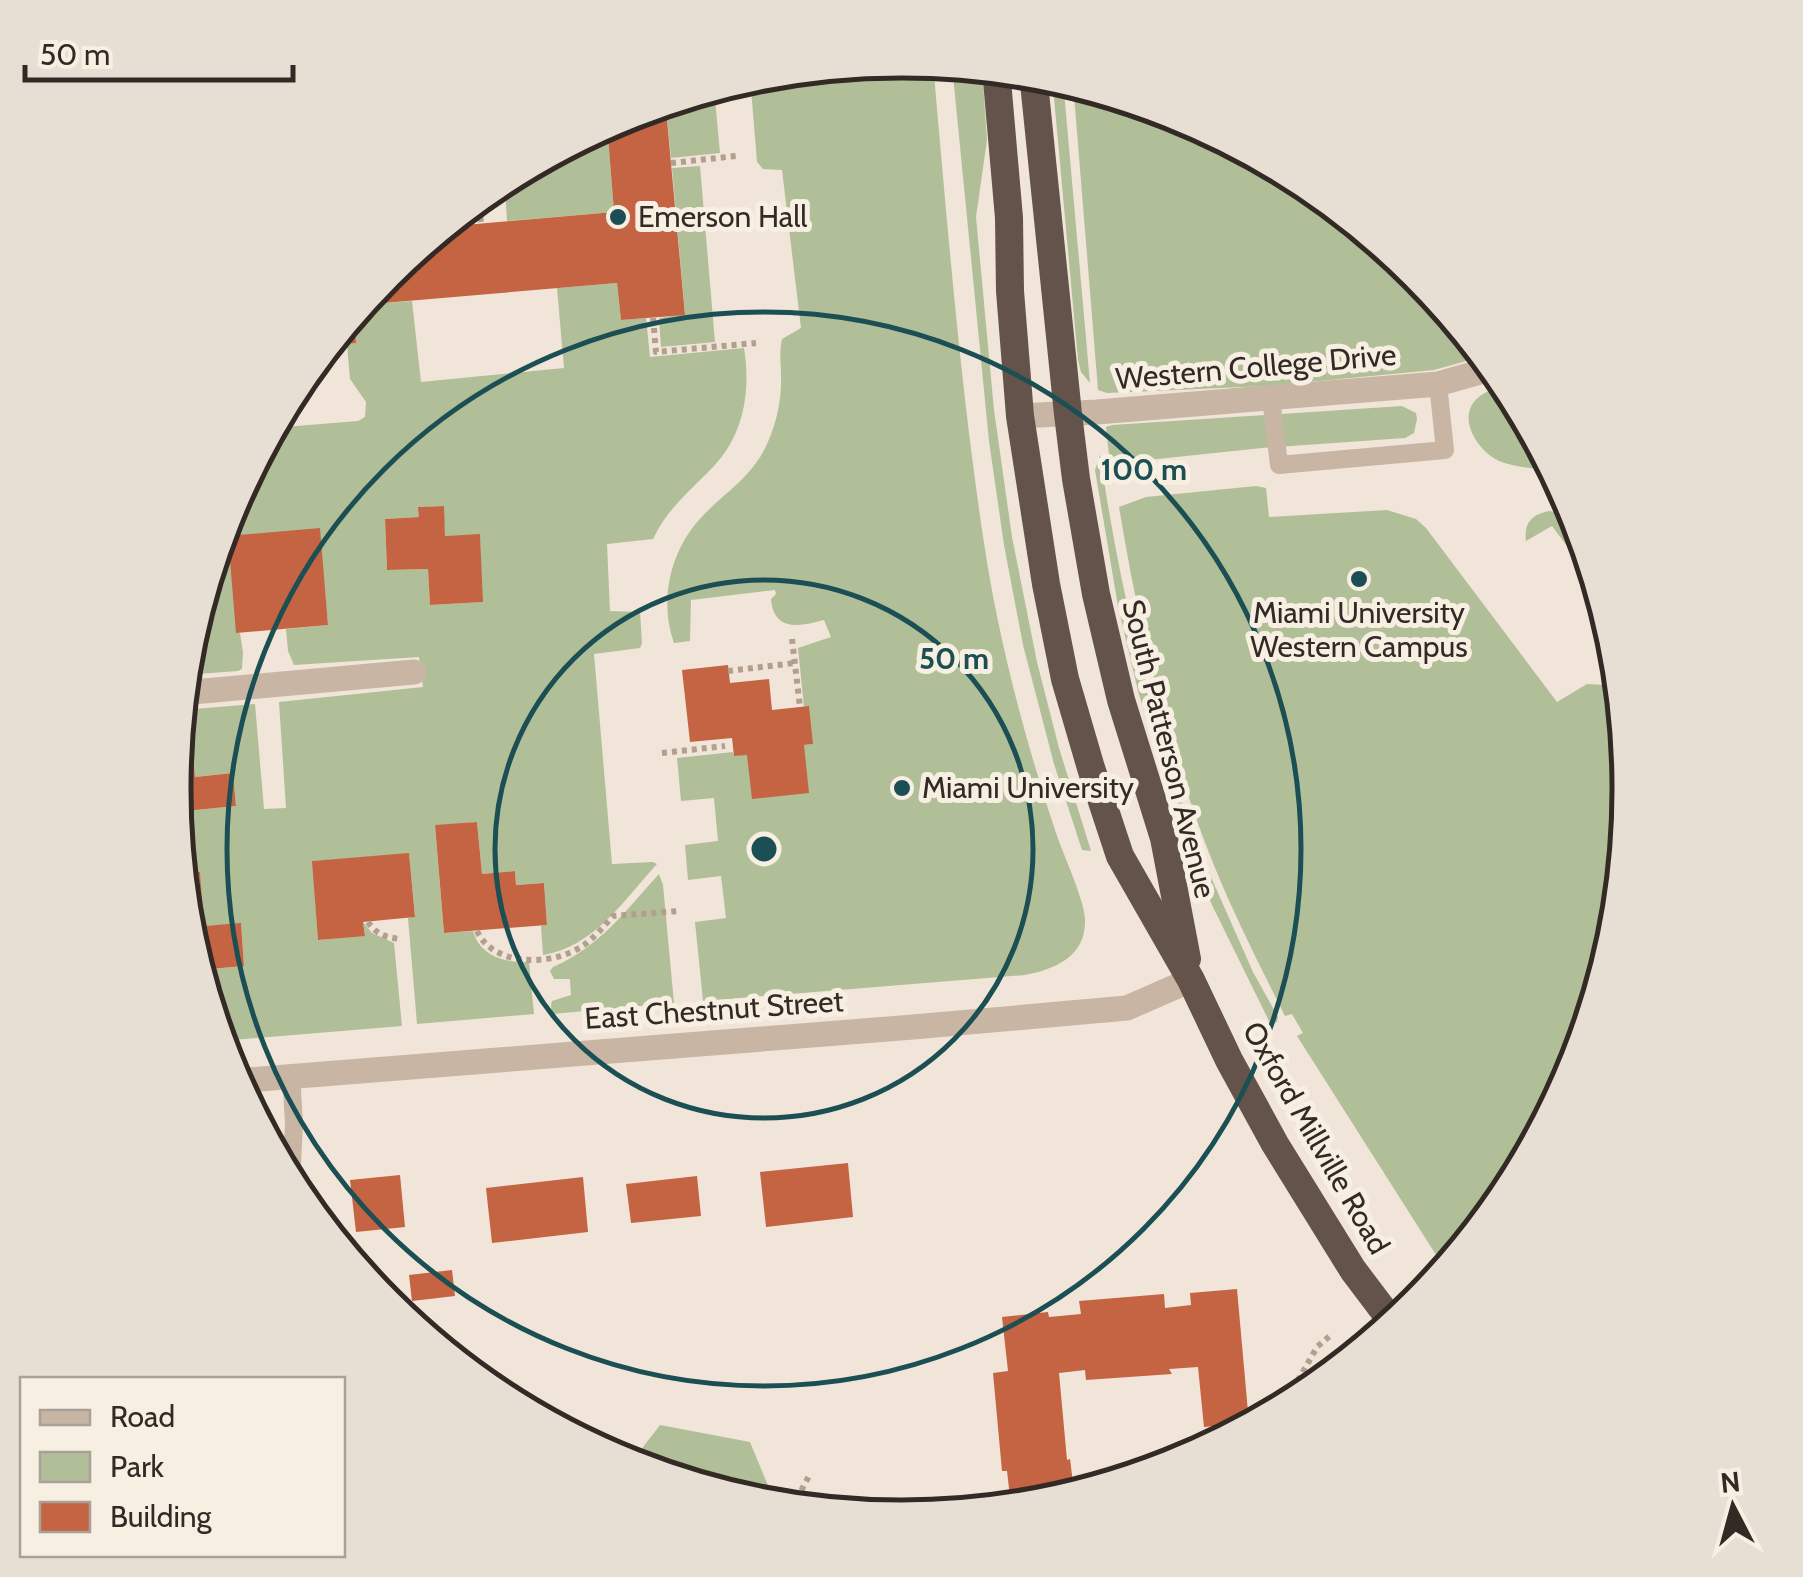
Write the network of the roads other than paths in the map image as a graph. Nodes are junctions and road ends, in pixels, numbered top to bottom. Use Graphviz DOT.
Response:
graph roads {
  1 [pos="997,85"];
  2 [pos="1035,90"];
  3 [pos="1478,373"];
  4 [pos="1438,384"];
  5 [pos="1271,398"];
  6 [pos="1068,414"];
  7 [pos="1020,416"];
  8 [pos="414,672"];
  9 [pos="198,691"];
  10 [pos="1191,980"];
  11 [pos="291,1076"];
  12 [pos="253,1079"];
  13 [pos="292,1155"];
  14 [pos="1383,1310"];
  1 -- 7 [label="highway, South Patterson Avenue"];
  2 -- 6 [label="highway, South Patterson Avenue"];
  3 -- 4 [label="street, Western College Drive"];
  4 -- 5 [label="street, Western College Drive"];
  4 -- 5 [label="lane"];
  5 -- 6 [label="street, Western College Drive"];
  6 -- 7 [label="street, Western College Drive"];
  6 -- 10 [label="highway, South Patterson Avenue"];
  7 -- 10 [label="highway, South Patterson Avenue"];
  8 -- 9 [label="street"];
  10 -- 11 [label="street, East Chestnut Street"];
  10 -- 14 [label="highway, Oxford Millville Road"];
  11 -- 12 [label="street, East Chestnut Street"];
  11 -- 13 [label="lane"];
}
